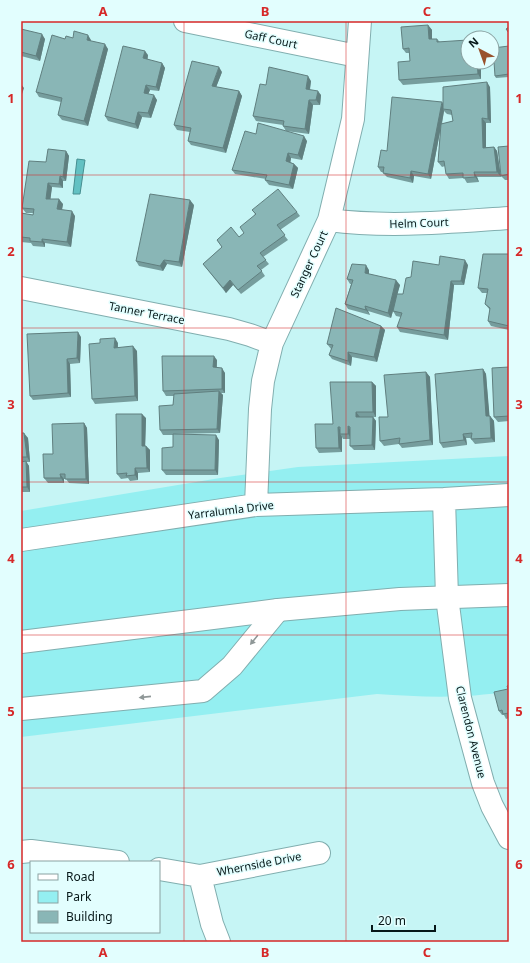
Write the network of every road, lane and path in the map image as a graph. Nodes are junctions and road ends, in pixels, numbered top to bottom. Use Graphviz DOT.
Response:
graph roads {
  1 [pos="185,21"];
  2 [pos="360,21"];
  3 [pos="357,56"];
  4 [pos="509,218"];
  5 [pos="329,220"];
  6 [pos="21,288"];
  7 [pos="272,344"];
  8 [pos="509,495"];
  9 [pos="444,499"];
  10 [pos="256,505"];
  11 [pos="21,540"];
  12 [pos="509,595"];
  13 [pos="447,597"];
  14 [pos="278,610"];
  15 [pos="21,642"];
  16 [pos="21,709"];
  17 [pos="509,838"];
  18 [pos="21,852"];
  19 [pos="318,853"];
  20 [pos="110,861"];
  21 [pos="160,869"];
  22 [pos="200,876"];
  23 [pos="219,942"];
  1 -- 3 [label="street, Gaff Court"];
  2 -- 3 [label="street, Stanger Court"];
  3 -- 5 [label="street, Stanger Court"];
  4 -- 5 [label="street, Helm Court"];
  5 -- 7 [label="street, Stanger Court"];
  6 -- 7 [label="street, Tanner Terrace"];
  7 -- 10 [label="street, Stanger Court"];
  8 -- 9 [label="street, Yarralumla Drive"];
  9 -- 10 [label="street, Yarralumla Drive"];
  9 -- 13 [label="street"];
  10 -- 11 [label="street, Yarralumla Drive"];
  12 -- 13 [label="street"];
  13 -- 14 [label="street"];
  13 -- 17 [label="street, Clarendon Avenue"];
  14 -- 15 [label="street"];
  14 -- 16 [label="street, one-way"];
  18 -- 20 [label="street"];
  19 -- 22 [label="street, Whernside Drive"];
  21 -- 22 [label="street, Whernside Drive"];
  22 -- 23 [label="street"];
}
